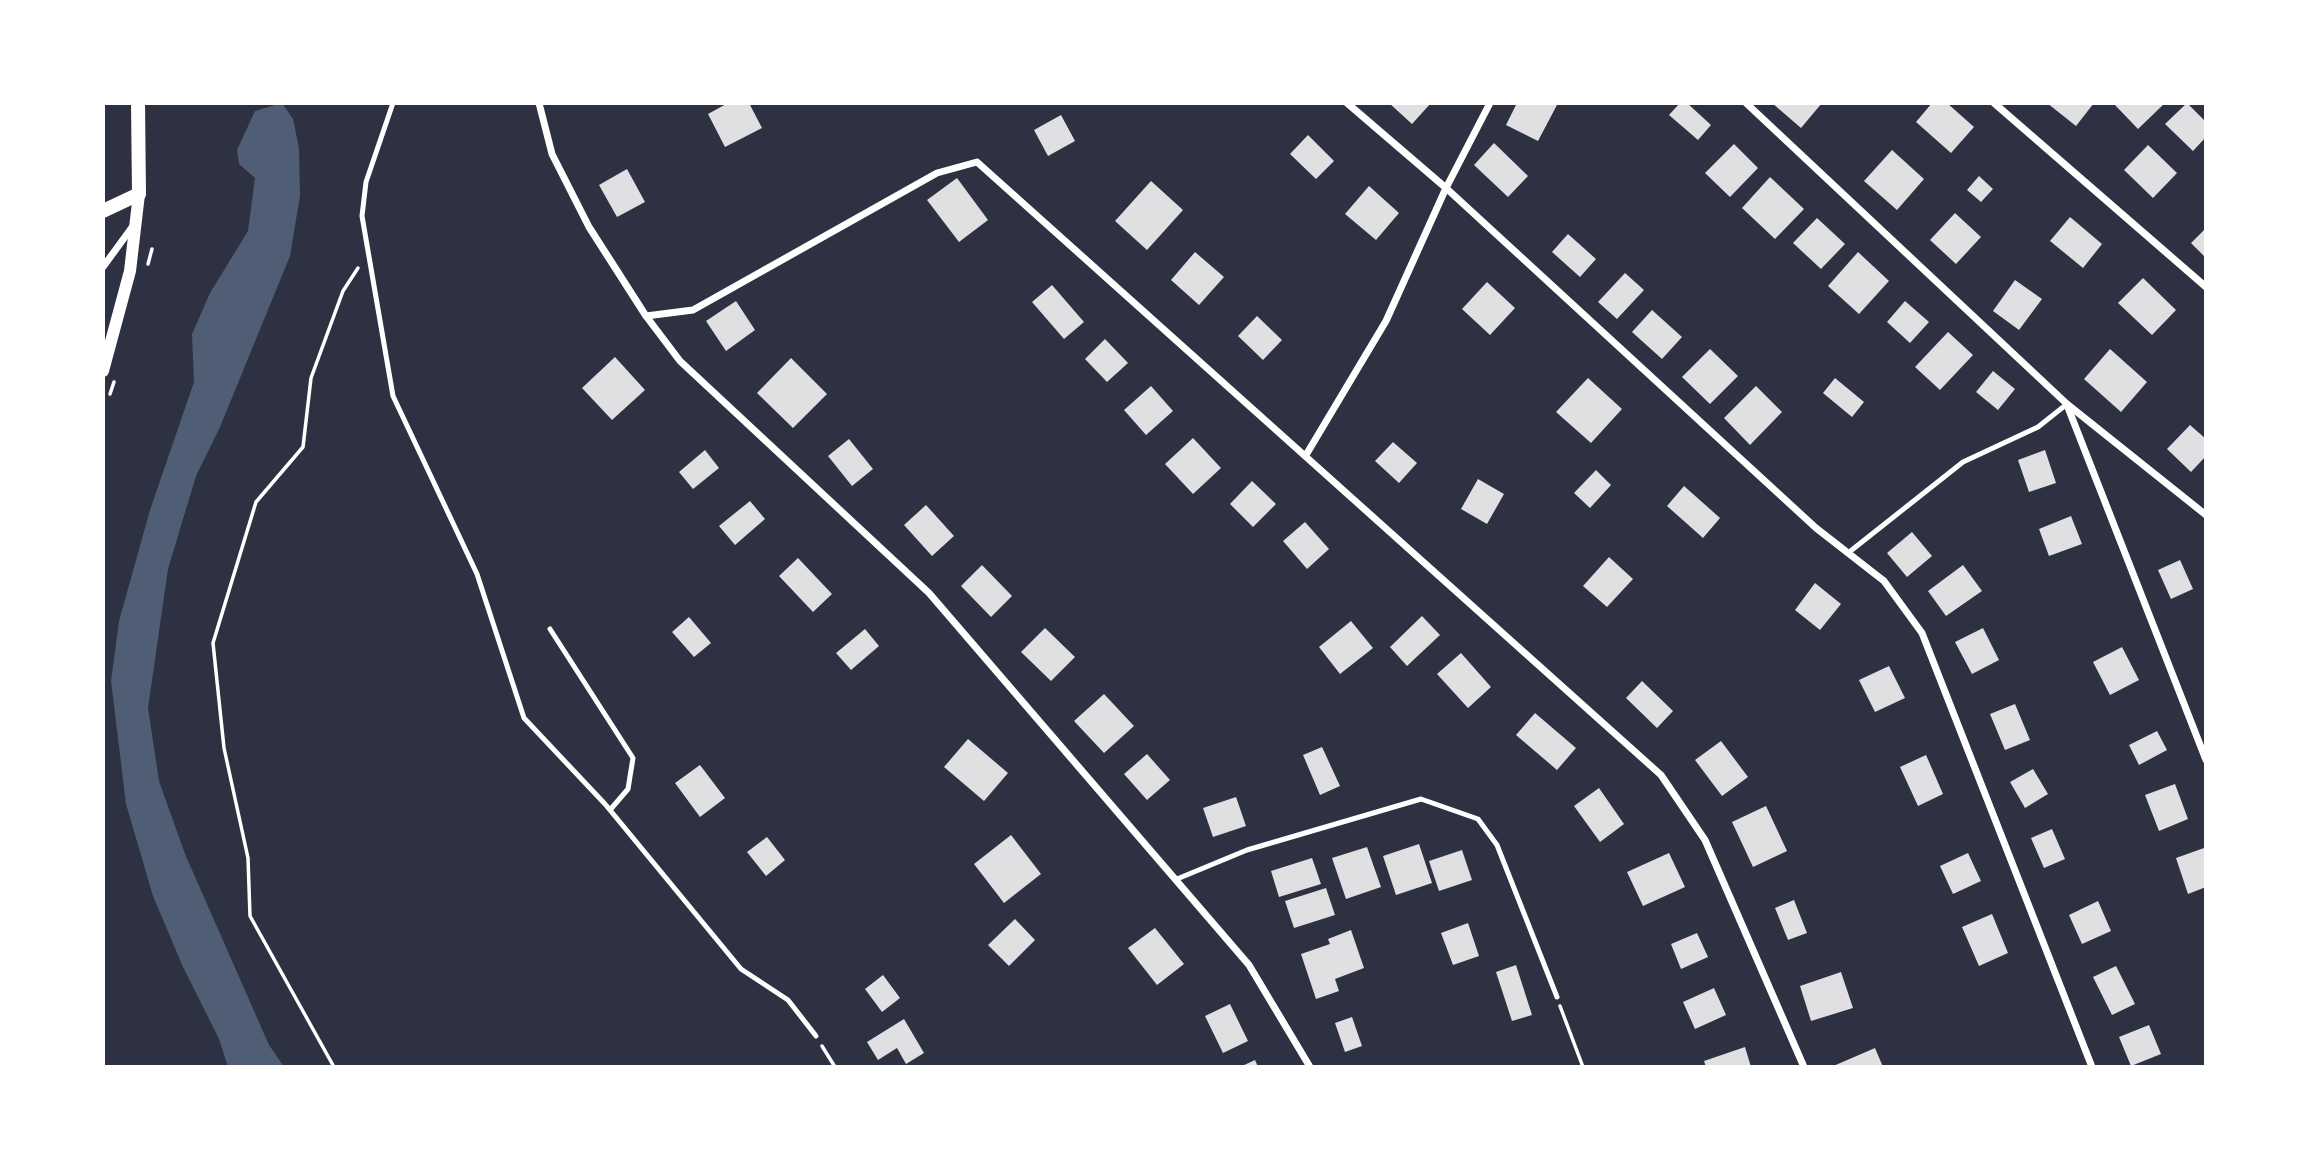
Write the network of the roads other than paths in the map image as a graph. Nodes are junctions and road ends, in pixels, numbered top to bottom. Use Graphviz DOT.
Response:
graph roads {
  1 [pos="138,103"];
  2 [pos="393,103"];
  3 [pos="539,103"];
  4 [pos="1347,103"];
  5 [pos="1490,103"];
  6 [pos="1746,103"];
  7 [pos="1994,103"];
  8 [pos="1446,188"];
  9 [pos="138,194"];
  10 [pos="103,211"];
  11 [pos="137,220"];
  12 [pos="103,267"];
  13 [pos="2206,287"];
  14 [pos="646,316"];
  15 [pos="103,371"];
  16 [pos="2067,404"];
  17 [pos="1306,455"];
  18 [pos="2206,515"];
  19 [pos="1848,553"];
  20 [pos="550,629"];
  21 [pos="2206,760"];
  22 [pos="610,810"];
  23 [pos="1177,879"];
  24 [pos="1557,997"];
  25 [pos="816,1036"];
  26 [pos="1310,1067"];
  27 [pos="1804,1067"];
  28 [pos="2092,1067"];
  1 -- 9 [label="main road"];
  2 -- 22 [label="lane"];
  3 -- 14 [label="street"];
  4 -- 8 [label="street"];
  5 -- 8 [label="street"];
  6 -- 16 [label="street"];
  7 -- 13 [label="street"];
  8 -- 17 [label="street"];
  8 -- 19 [label="street"];
  9 -- 10 [label="main road"];
  9 -- 11 [label="street"];
  11 -- 12 [label="street"];
  11 -- 15 [label="street"];
  14 -- 17 [label="street"];
  14 -- 23 [label="street"];
  16 -- 18 [label="street"];
  16 -- 19 [label="lane"];
  16 -- 21 [label="street"];
  17 -- 27 [label="street"];
  19 -- 28 [label="street"];
  20 -- 22 [label="lane"];
  22 -- 25 [label="lane"];
  23 -- 24 [label="lane"];
  23 -- 26 [label="street"];
}
